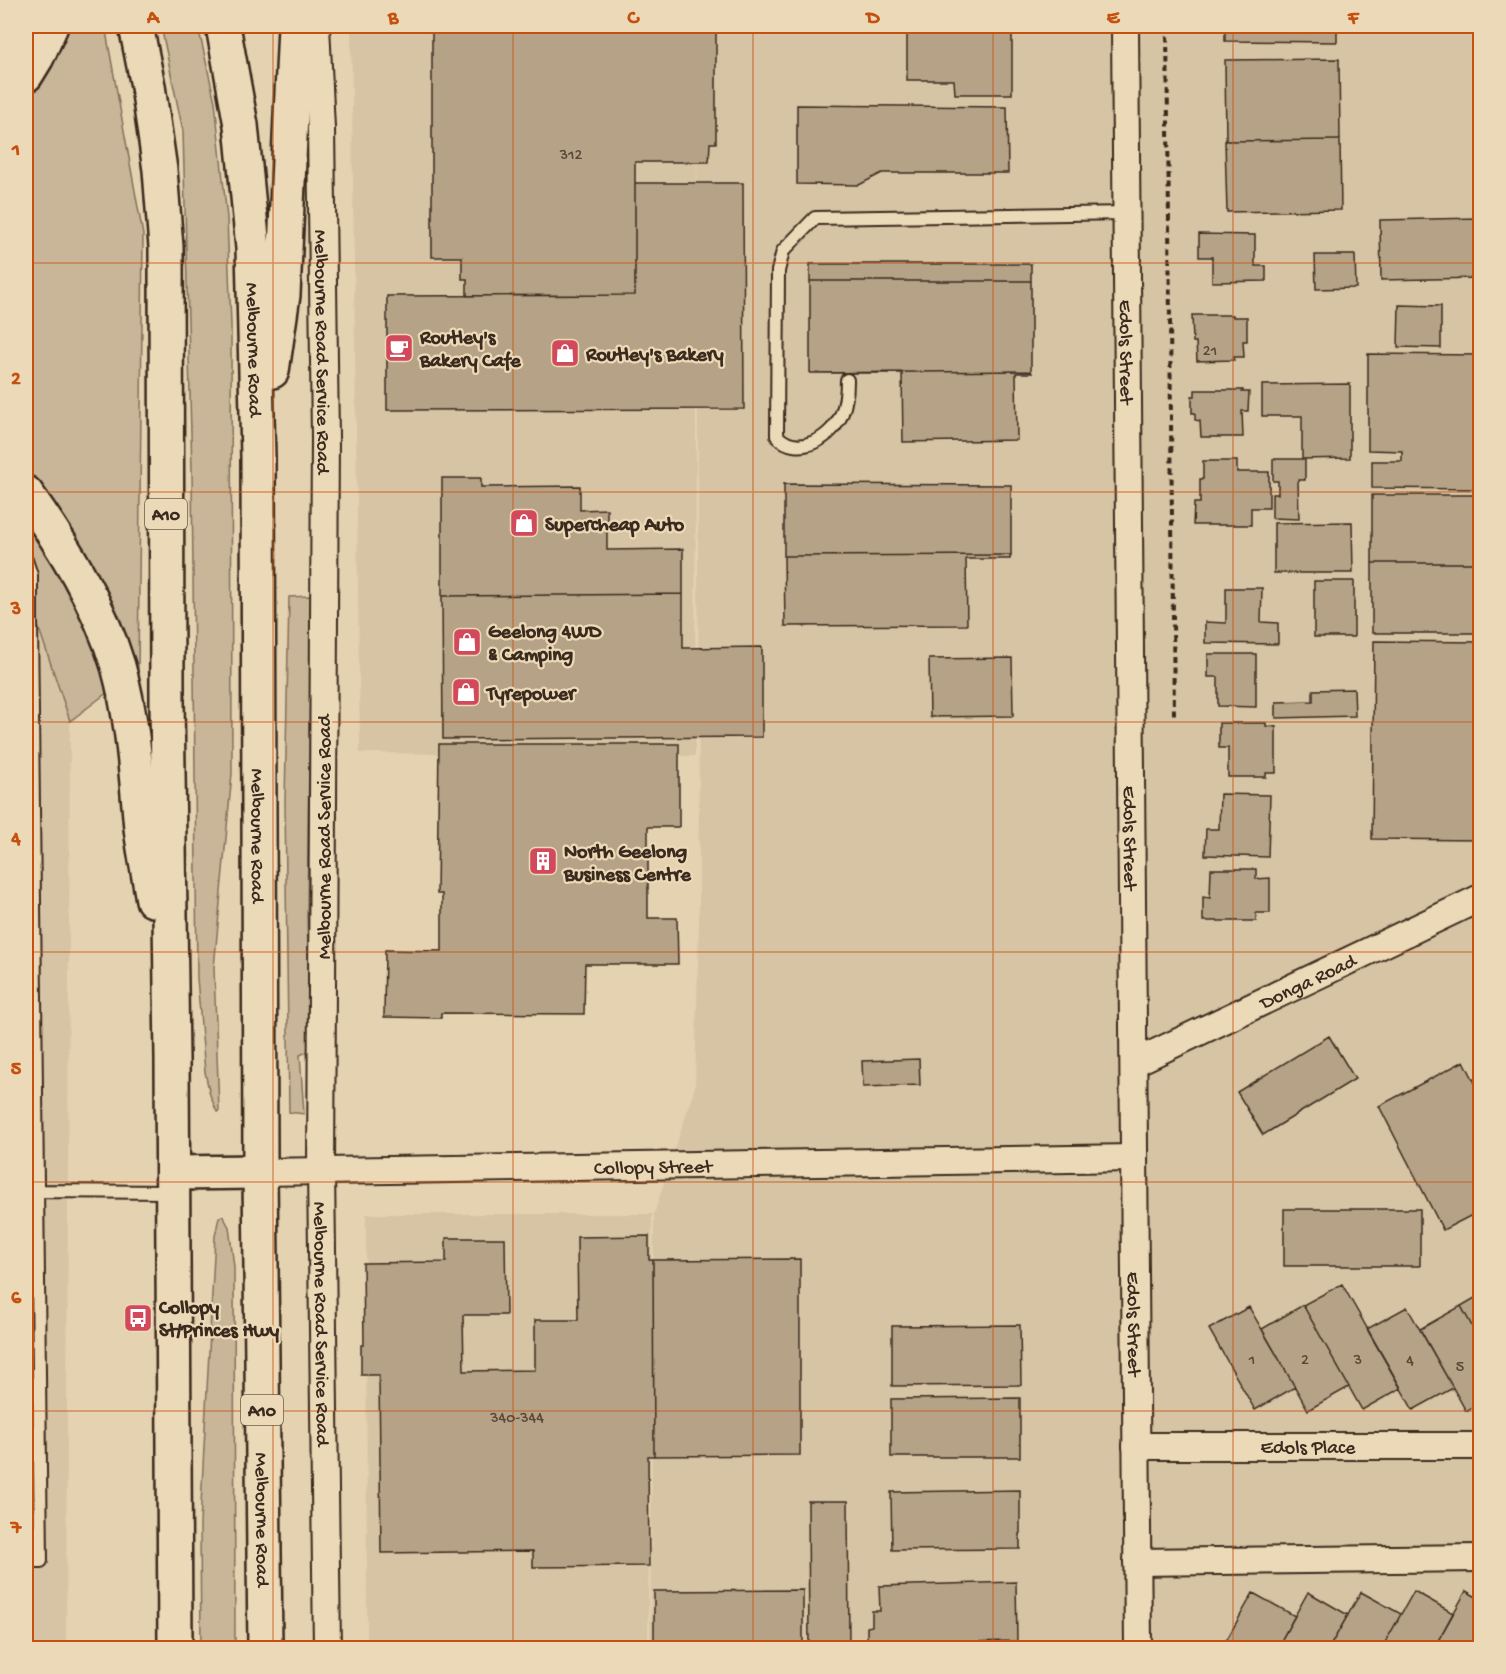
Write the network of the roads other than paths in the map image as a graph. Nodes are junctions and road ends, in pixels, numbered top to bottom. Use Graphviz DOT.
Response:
graph roads {
  1 [pos="51,26"];
  2 [pos="136,26"];
  3 [pos="223,26"];
  4 [pos="295,26"];
  5 [pos="316,26"];
  6 [pos="1125,26"];
  7 [pos="26,75"];
  8 [pos="1127,213"];
  9 [pos="847,380"];
  10 [pos="258,457"];
  11 [pos="26,493"];
  12 [pos="26,560"];
  13 [pos="1480,898"];
  14 [pos="171,1005"];
  15 [pos="1134,1063"];
  16 [pos="1133,1158"];
  17 [pos="321,1170"];
  18 [pos="260,1172"];
  19 [pos="173,1182"];
  20 [pos="38,1191"];
  21 [pos="1136,1446"];
  22 [pos="1480,1446"];
  23 [pos="1480,1558"];
  24 [pos="26,1561"];
  25 [pos="1137,1562"];
  26 [pos="174,1648"];
  27 [pos="265,1648"];
  28 [pos="327,1648"];
  29 [pos="1138,1648"];
  1 -- 7 [label="highway"];
  2 -- 14 [label="highway, A10"];
  3 -- 10 [label="highway, Melbourne Road / A10"];
  4 -- 10 [label="highway"];
  5 -- 17 [label="street, Melbourne Road Service Road"];
  6 -- 8 [label="street, Edols Street"];
  8 -- 9 [label="lane"];
  8 -- 15 [label="street, Edols Street"];
  10 -- 18 [label="highway, Melbourne Road / A10"];
  11 -- 14 [label="highway"];
  12 -- 20 [label="lane"];
  13 -- 15 [label="street, Donga Road"];
  14 -- 19 [label="highway, A10"];
  15 -- 16 [label="street, Edols Street"];
  16 -- 17 [label="street, Collopy Street"];
  16 -- 21 [label="street, Edols Street"];
  17 -- 18 [label="street, Collopy Street"];
  17 -- 28 [label="street, Melbourne Road Service Road"];
  18 -- 19 [label="highway, Collopy Street"];
  18 -- 27 [label="highway, Melbourne Road / A10"];
  19 -- 20 [label="lane"];
  19 -- 26 [label="highway, A10"];
  20 -- 24 [label="lane"];
  21 -- 22 [label="street, Edols Place"];
  21 -- 25 [label="street, Edols Street"];
  23 -- 25 [label="street"];
  25 -- 29 [label="street, Edols Street"];
}
